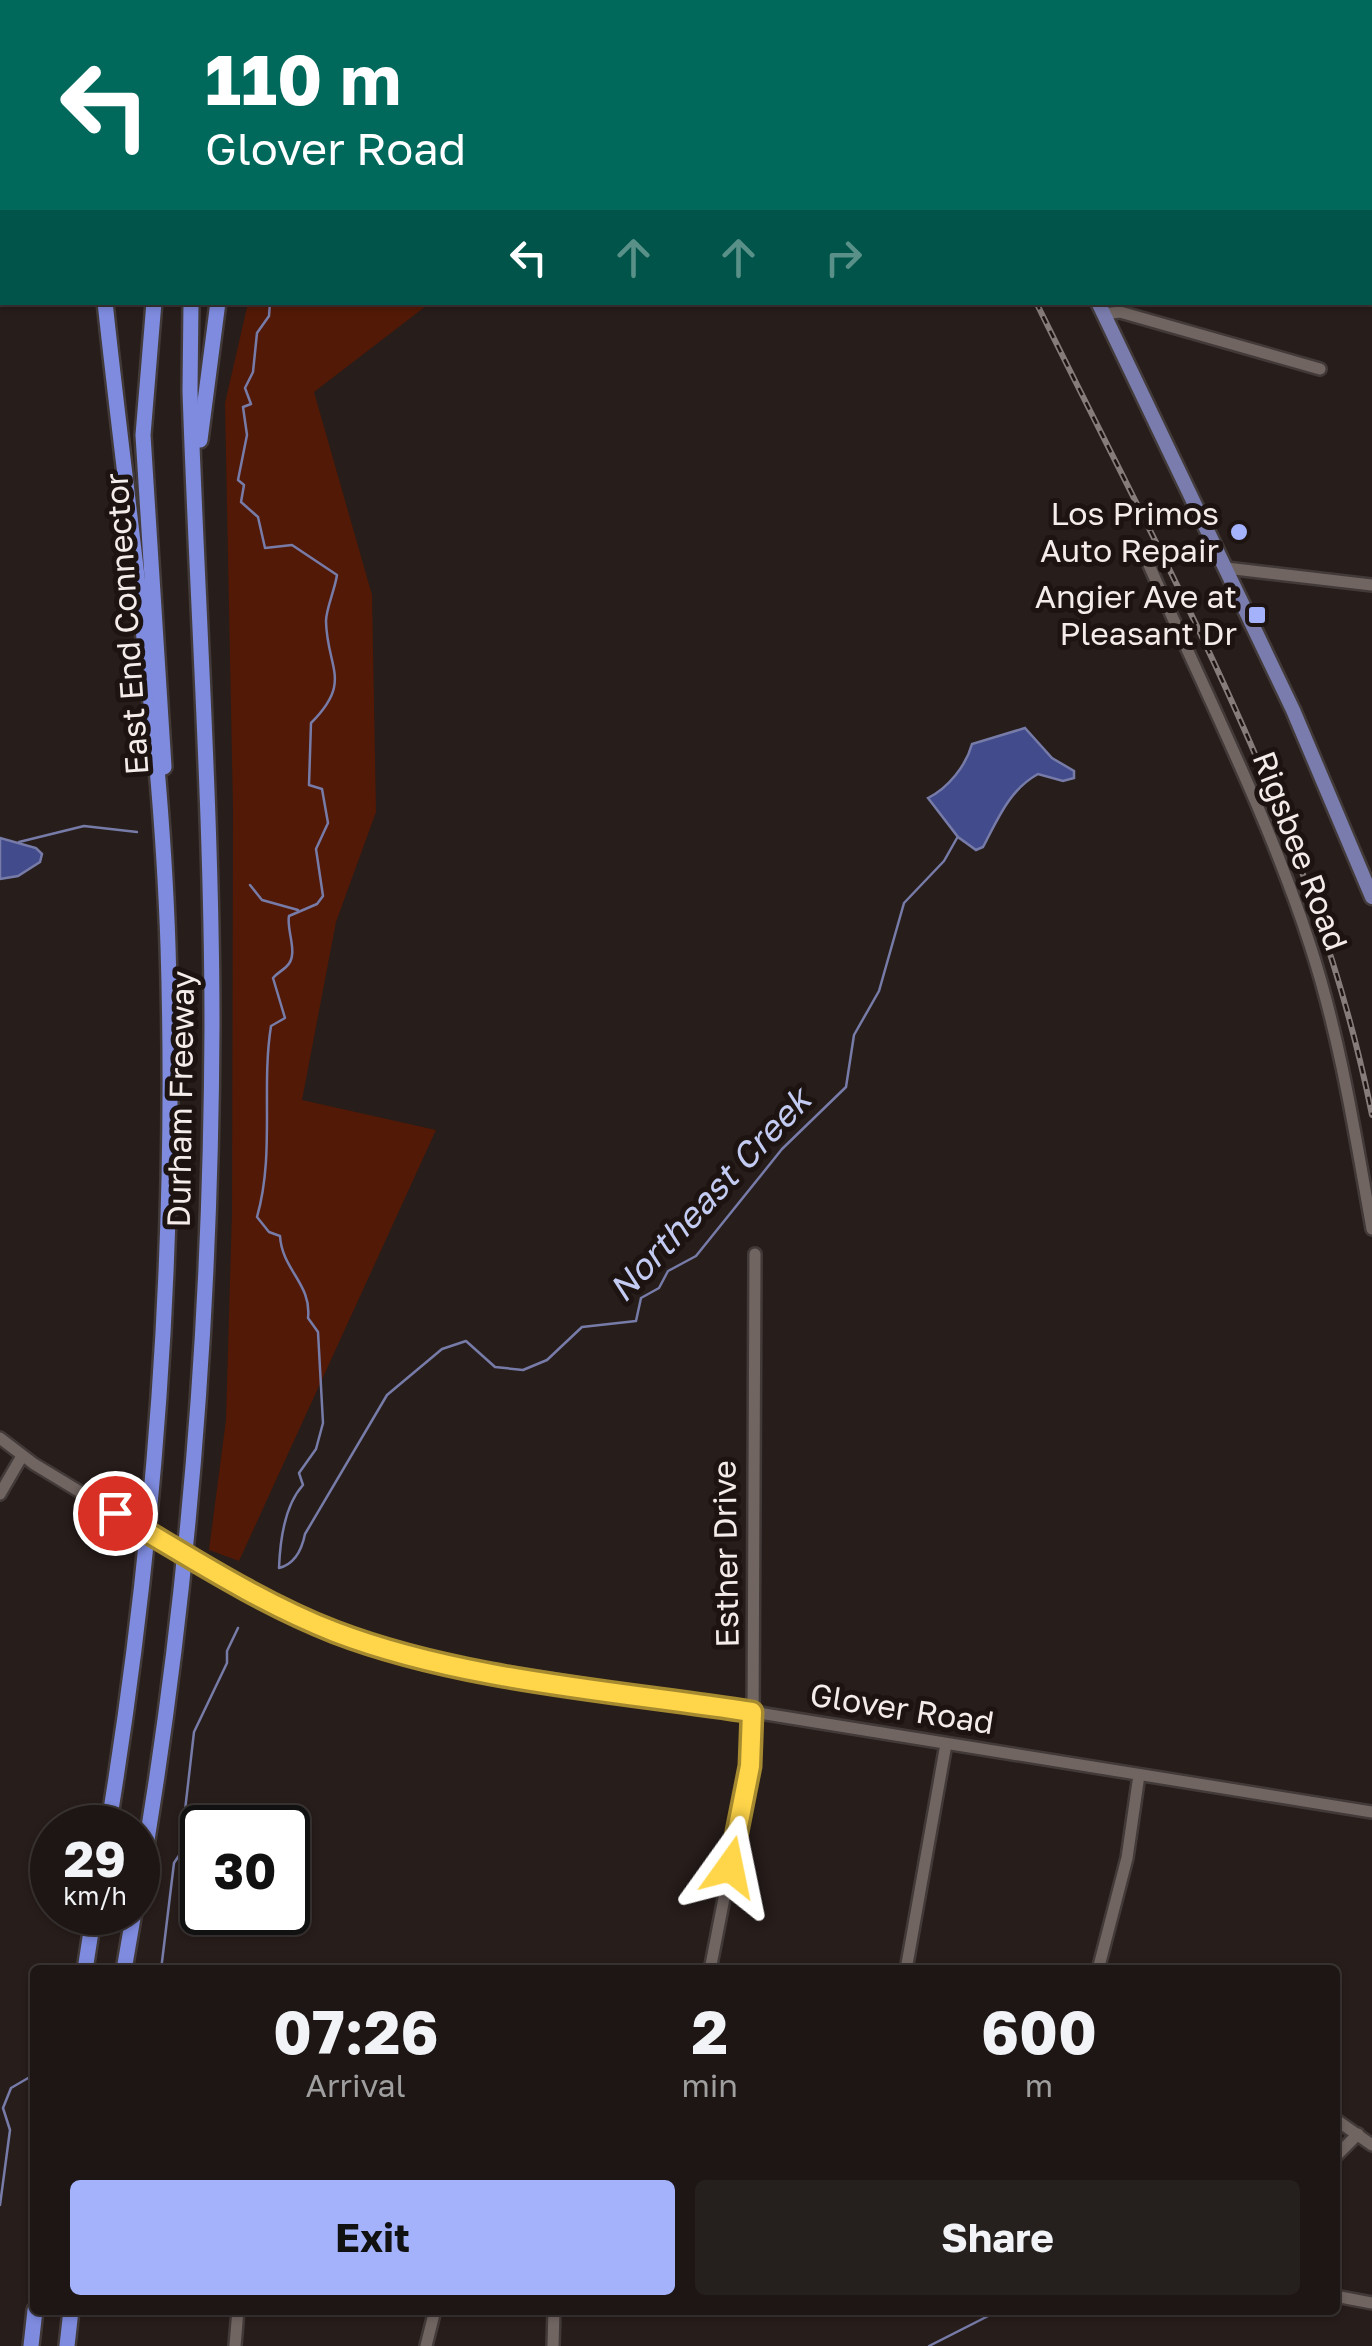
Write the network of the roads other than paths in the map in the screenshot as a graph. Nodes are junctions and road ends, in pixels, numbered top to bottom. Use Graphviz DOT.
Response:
graph roads {
  1 [pos="105,305"];
  2 [pos="154,305"];
  3 [pos="191,305"];
  4 [pos="218,305"];
  5 [pos="1101,308"];
  6 [pos="1320,369"];
  7 [pos="194,519"];
  8 [pos="1148,565"];
  9 [pos="1226,568"];
  10 [pos="1372,586"];
  11 [pos="1372,896"];
  12 [pos="168,943"];
  13 [pos="1372,1229"];
  14 [pos="755,1254"];
  15 [pos="0,1438"];
  16 [pos="22,1456"];
  17 [pos="0,1494"];
  18 [pos="752,1712"];
  19 [pos="946,1744"];
  20 [pos="1139,1775"];
  21 [pos="111,1805"];
  22 [pos="152,1805"];
  23 [pos="1372,1812"];
  24 [pos="90,1935"];
  25 [pos="130,1935"];
  26 [pos="86,1965"];
  27 [pos="125,1965"];
  28 [pos="711,1965"];
  29 [pos="907,1965"];
  30 [pos="1099,1965"];
  31 [pos="1340,2122"];
  32 [pos="1358,2134"];
  33 [pos="1372,2145"];
  34 [pos="1340,2152"];
  35 [pos="1340,2297"];
  36 [pos="1372,2302"];
  37 [pos="35,2315"];
  38 [pos="70,2315"];
  39 [pos="237,2315"];
  40 [pos="434,2315"];
  41 [pos="554,2315"];
  42 [pos="32,2346"];
  43 [pos="67,2346"];
  44 [pos="234,2346"];
  45 [pos="426,2346"];
  46 [pos="553,2346"];
  1 -- 12 [label="highway, Durham Freeway"];
  2 -- 12 [label="highway, East End Connector"];
  3 -- 7 [label="highway, Durham Freeway"];
  4 -- 7 [label="highway"];
  5 -- 6 [label="street"];
  5 -- 9 [label="main road"];
  7 -- 22 [label="highway, Durham Freeway"];
  8 -- 13 [label="street, Rigsbee Road"];
  9 -- 10 [label="street"];
  9 -- 11 [label="main road"];
  12 -- 21 [label="highway, Durham Freeway"];
  14 -- 18 [label="street, Esther Drive"];
  15 -- 16 [label="street, Glover Road"];
  16 -- 17 [label="street"];
  16 -- 18 [label="street, Glover Road, bridge"];
  18 -- 19 [label="street, Glover Road"];
  18 -- 28 [label="street, Esther Drive"];
  19 -- 20 [label="street, Glover Road"];
  19 -- 29 [label="street"];
  20 -- 23 [label="street, Glover Road"];
  20 -- 30 [label="street"];
  24 -- 26 [label="highway"];
  25 -- 27 [label="highway"];
  31 -- 32 [label="street"];
  32 -- 33 [label="street"];
  32 -- 34 [label="street"];
  35 -- 36 [label="street"];
  37 -- 42 [label="highway"];
  38 -- 43 [label="highway"];
  39 -- 44 [label="street"];
  40 -- 45 [label="street"];
  41 -- 46 [label="street"];
}
